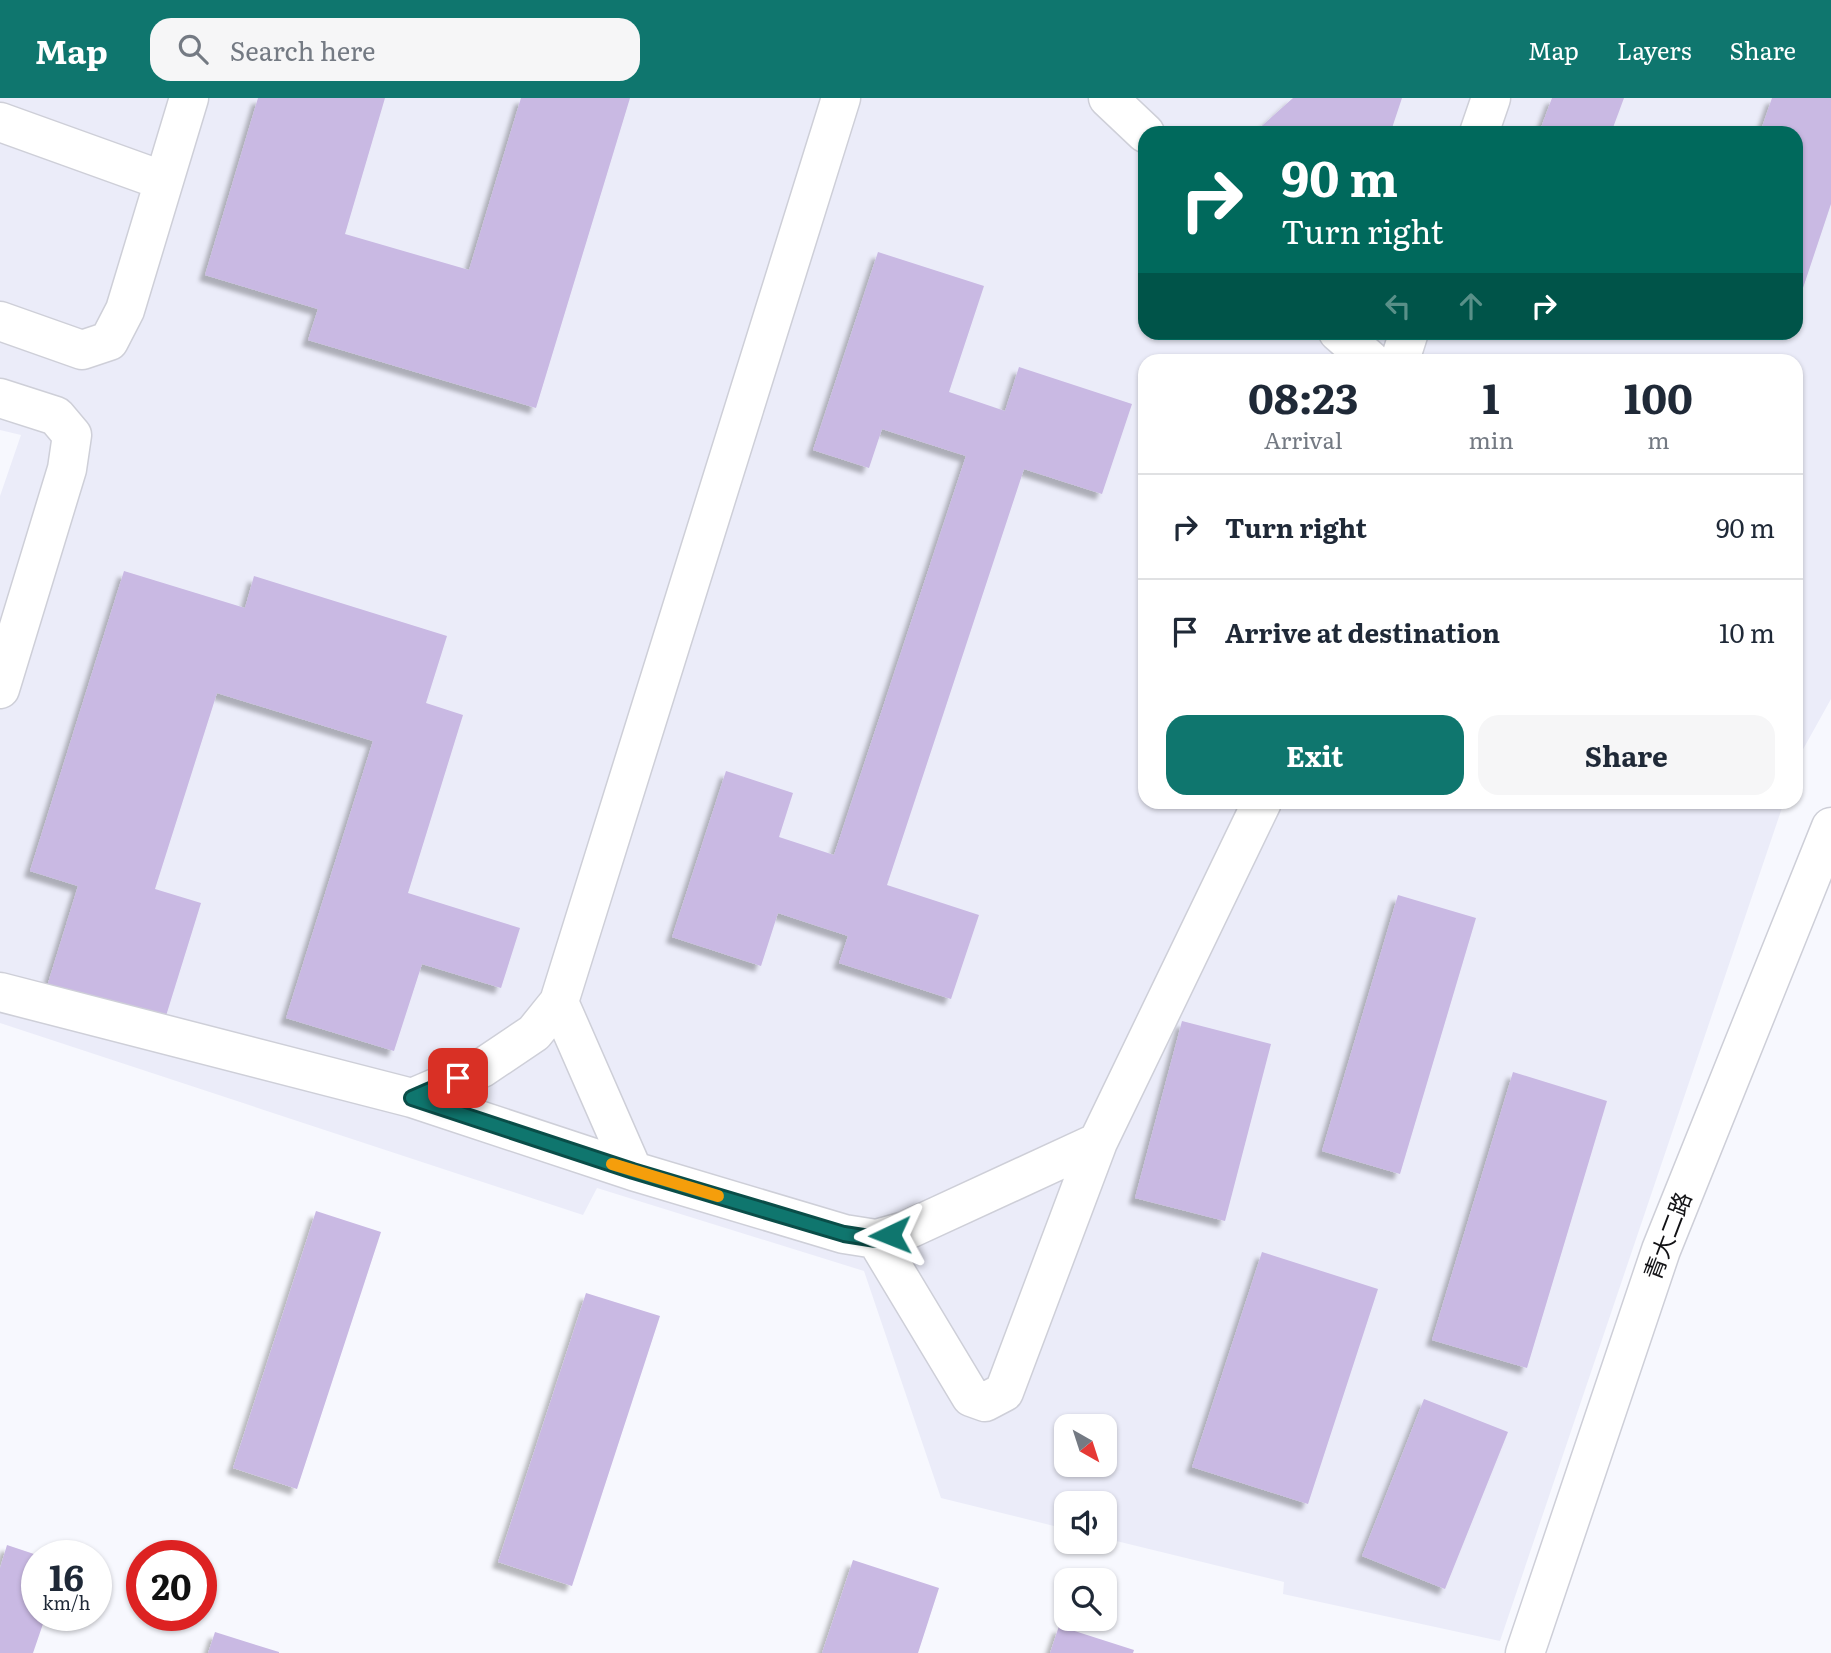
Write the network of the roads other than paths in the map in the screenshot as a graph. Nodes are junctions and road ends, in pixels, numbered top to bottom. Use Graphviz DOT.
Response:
graph roads {
  1 [pos="189,98"];
  2 [pos="841,98"];
  3 [pos="1108,98"];
  4 [pos="1491,98"];
  5 [pos="0,122"];
  6 [pos="1138,126"];
  7 [pos="1481,126"];
  8 [pos="164,181"];
  9 [pos="0,321"];
  10 [pos="1347,340"];
  11 [pos="1363,354"];
  12 [pos="0,398"];
  13 [pos="0,689"];
  14 [pos="1259,809"];
  15 [pos="1831,827"];
  16 [pos="0,992"];
  17 [pos="559,1002"];
  18 [pos="412,1098"];
  19 [pos="1098,1142"];
  20 [pos="633,1171"];
  21 [pos="876,1239"];
  22 [pos="1525,1653"];
  1 -- 8 [label="street"];
  2 -- 17 [label="street"];
  3 -- 6 [label="street"];
  4 -- 7 [label="street"];
  5 -- 8 [label="street"];
  8 -- 9 [label="street"];
  10 -- 11 [label="street"];
  12 -- 13 [label="street"];
  14 -- 19 [label="street"];
  15 -- 22 [label="street, 青大二路"];
  16 -- 18 [label="street"];
  17 -- 18 [label="street"];
  17 -- 20 [label="street"];
  18 -- 20 [label="street"];
  19 -- 21 [label="street"];
  19 -- 21 [label="street"];
  20 -- 21 [label="street"];
}
